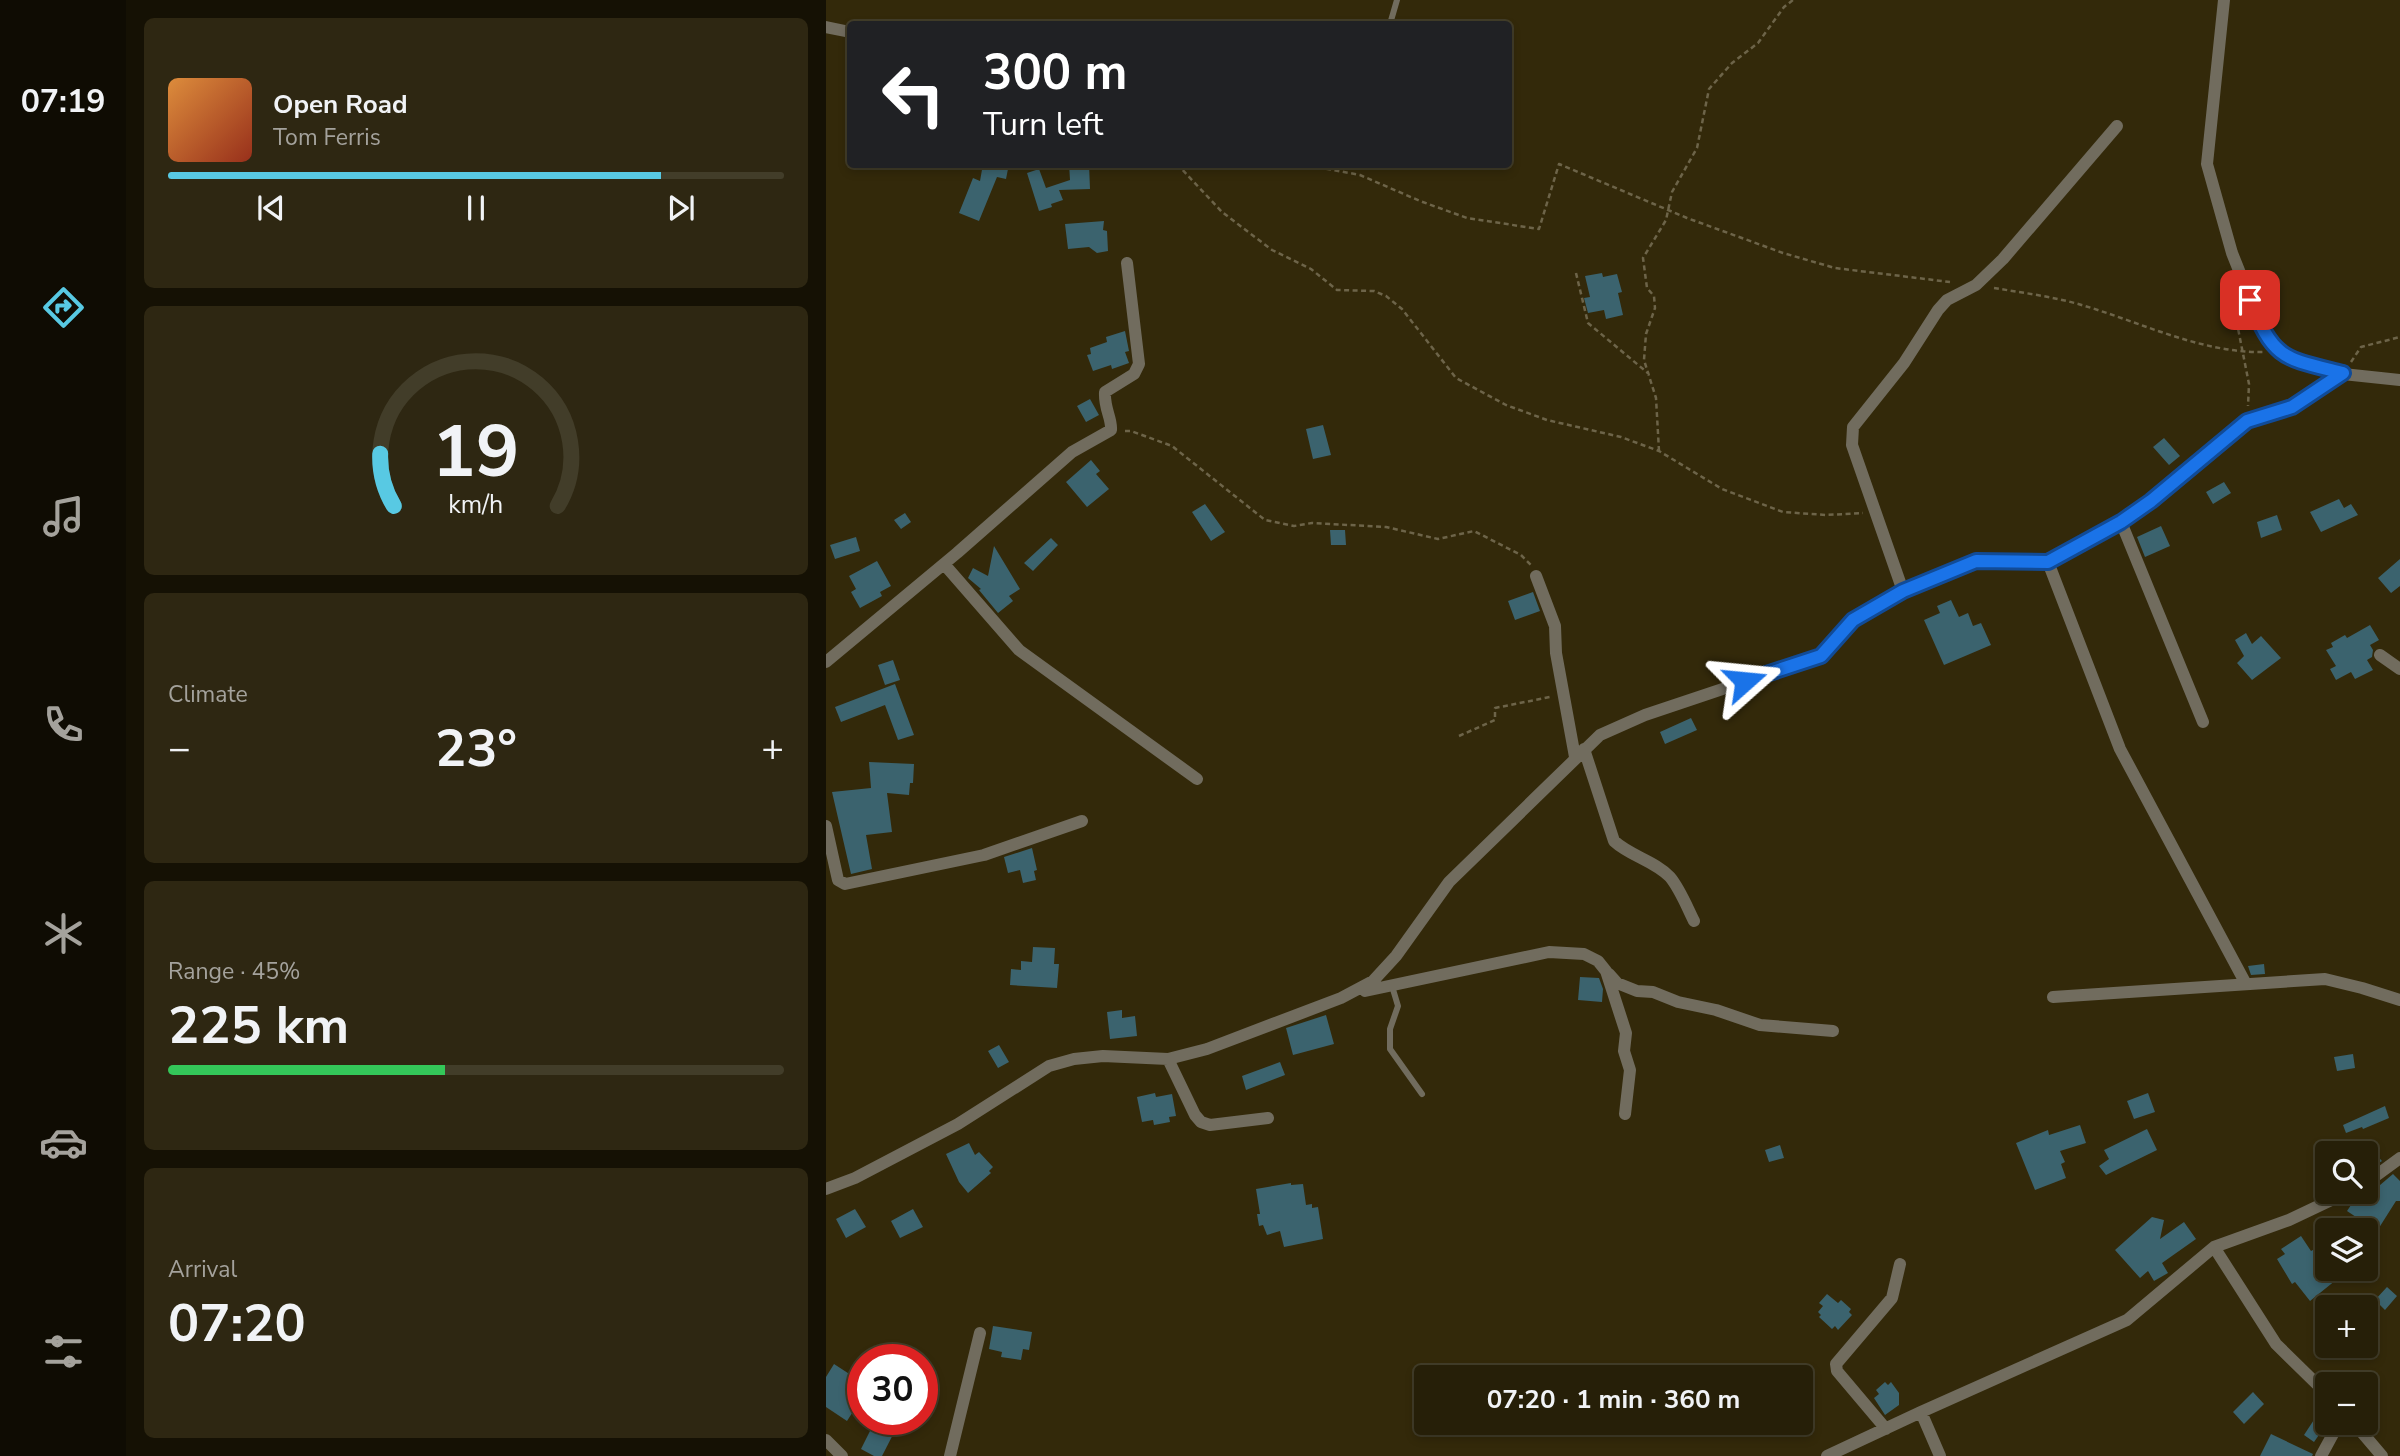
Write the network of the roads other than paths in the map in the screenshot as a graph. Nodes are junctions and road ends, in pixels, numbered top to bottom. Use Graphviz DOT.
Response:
graph roads {
  1 [pos="1396,0"];
  2 [pos="2224,0"];
  3 [pos="1391,21"];
  4 [pos="826,27"];
  5 [pos="847,31"];
  6 [pos="2117,126"];
  7 [pos="1127,263"];
  8 [pos="2343,373"];
  9 [pos="2400,380"];
  10 [pos="2121,522"];
  11 [pos="2048,562"];
  12 [pos="944,564"];
  13 [pos="1536,576"];
  14 [pos="1903,591"];
  15 [pos="2380,655"];
  16 [pos="826,662"];
  17 [pos="2400,669"];
  18 [pos="2203,722"];
  19 [pos="1580,753"];
  20 [pos="1197,779"];
  21 [pos="1082,821"];
  22 [pos="826,826"];
  23 [pos="1694,921"];
  24 [pos="1606,971"];
  25 [pos="1391,984"];
  26 [pos="2246,984"];
  27 [pos="2053,997"];
  28 [pos="1341,998"];
  29 [pos="2397,999"];
  30 [pos="2400,1014"];
  31 [pos="1833,1031"];
  32 [pos="1168,1059"];
  33 [pos="1422,1094"];
  34 [pos="1625,1114"];
  35 [pos="1268,1118"];
  36 [pos="2400,1158"];
  37 [pos="2378,1174"];
  38 [pos="826,1189"];
  39 [pos="2323,1204"];
  40 [pos="2214,1247"];
  41 [pos="1900,1264"];
  42 [pos="980,1333"];
  43 [pos="2315,1382"];
  44 [pos="1921,1412"];
  45 [pos="1886,1429"];
  46 [pos="2332,1435"];
  47 [pos="2364,1435"];
  48 [pos="826,1440"];
  49 [pos="842,1456"];
  50 [pos="950,1456"];
  51 [pos="1827,1456"];
  52 [pos="1940,1456"];
  53 [pos="2321,1456"];
  54 [pos="2382,1456"];
  1 -- 3 [label="lane"];
  2 -- 8 [label="street"];
  4 -- 5 [label="street"];
  6 -- 14 [label="street"];
  7 -- 12 [label="street"];
  8 -- 9 [label="street"];
  8 -- 10 [label="street"];
  10 -- 11 [label="street"];
  10 -- 18 [label="street"];
  11 -- 14 [label="street"];
  11 -- 26 [label="street"];
  12 -- 16 [label="street"];
  12 -- 20 [label="street"];
  13 -- 19 [label="street"];
  14 -- 19 [label="street"];
  15 -- 17 [label="street"];
  19 -- 23 [label="street"];
  19 -- 28 [label="street"];
  21 -- 22 [label="street"];
  24 -- 25 [label="street"];
  24 -- 31 [label="street"];
  24 -- 34 [label="street"];
  25 -- 28 [label="street"];
  25 -- 33 [label="lane"];
  26 -- 27 [label="street"];
  26 -- 29 [label="street"];
  28 -- 32 [label="street"];
  29 -- 30 [label="street"];
  32 -- 35 [label="street"];
  32 -- 38 [label="street"];
  36 -- 37 [label="street"];
  39 -- 40 [label="street"];
  40 -- 43 [label="street"];
  40 -- 44 [label="street"];
  41 -- 45 [label="street"];
  42 -- 50 [label="street"];
  44 -- 45 [label="street"];
  44 -- 52 [label="street"];
  45 -- 51 [label="street"];
  46 -- 53 [label="street"];
  47 -- 54 [label="street"];
  48 -- 49 [label="street"];
}
